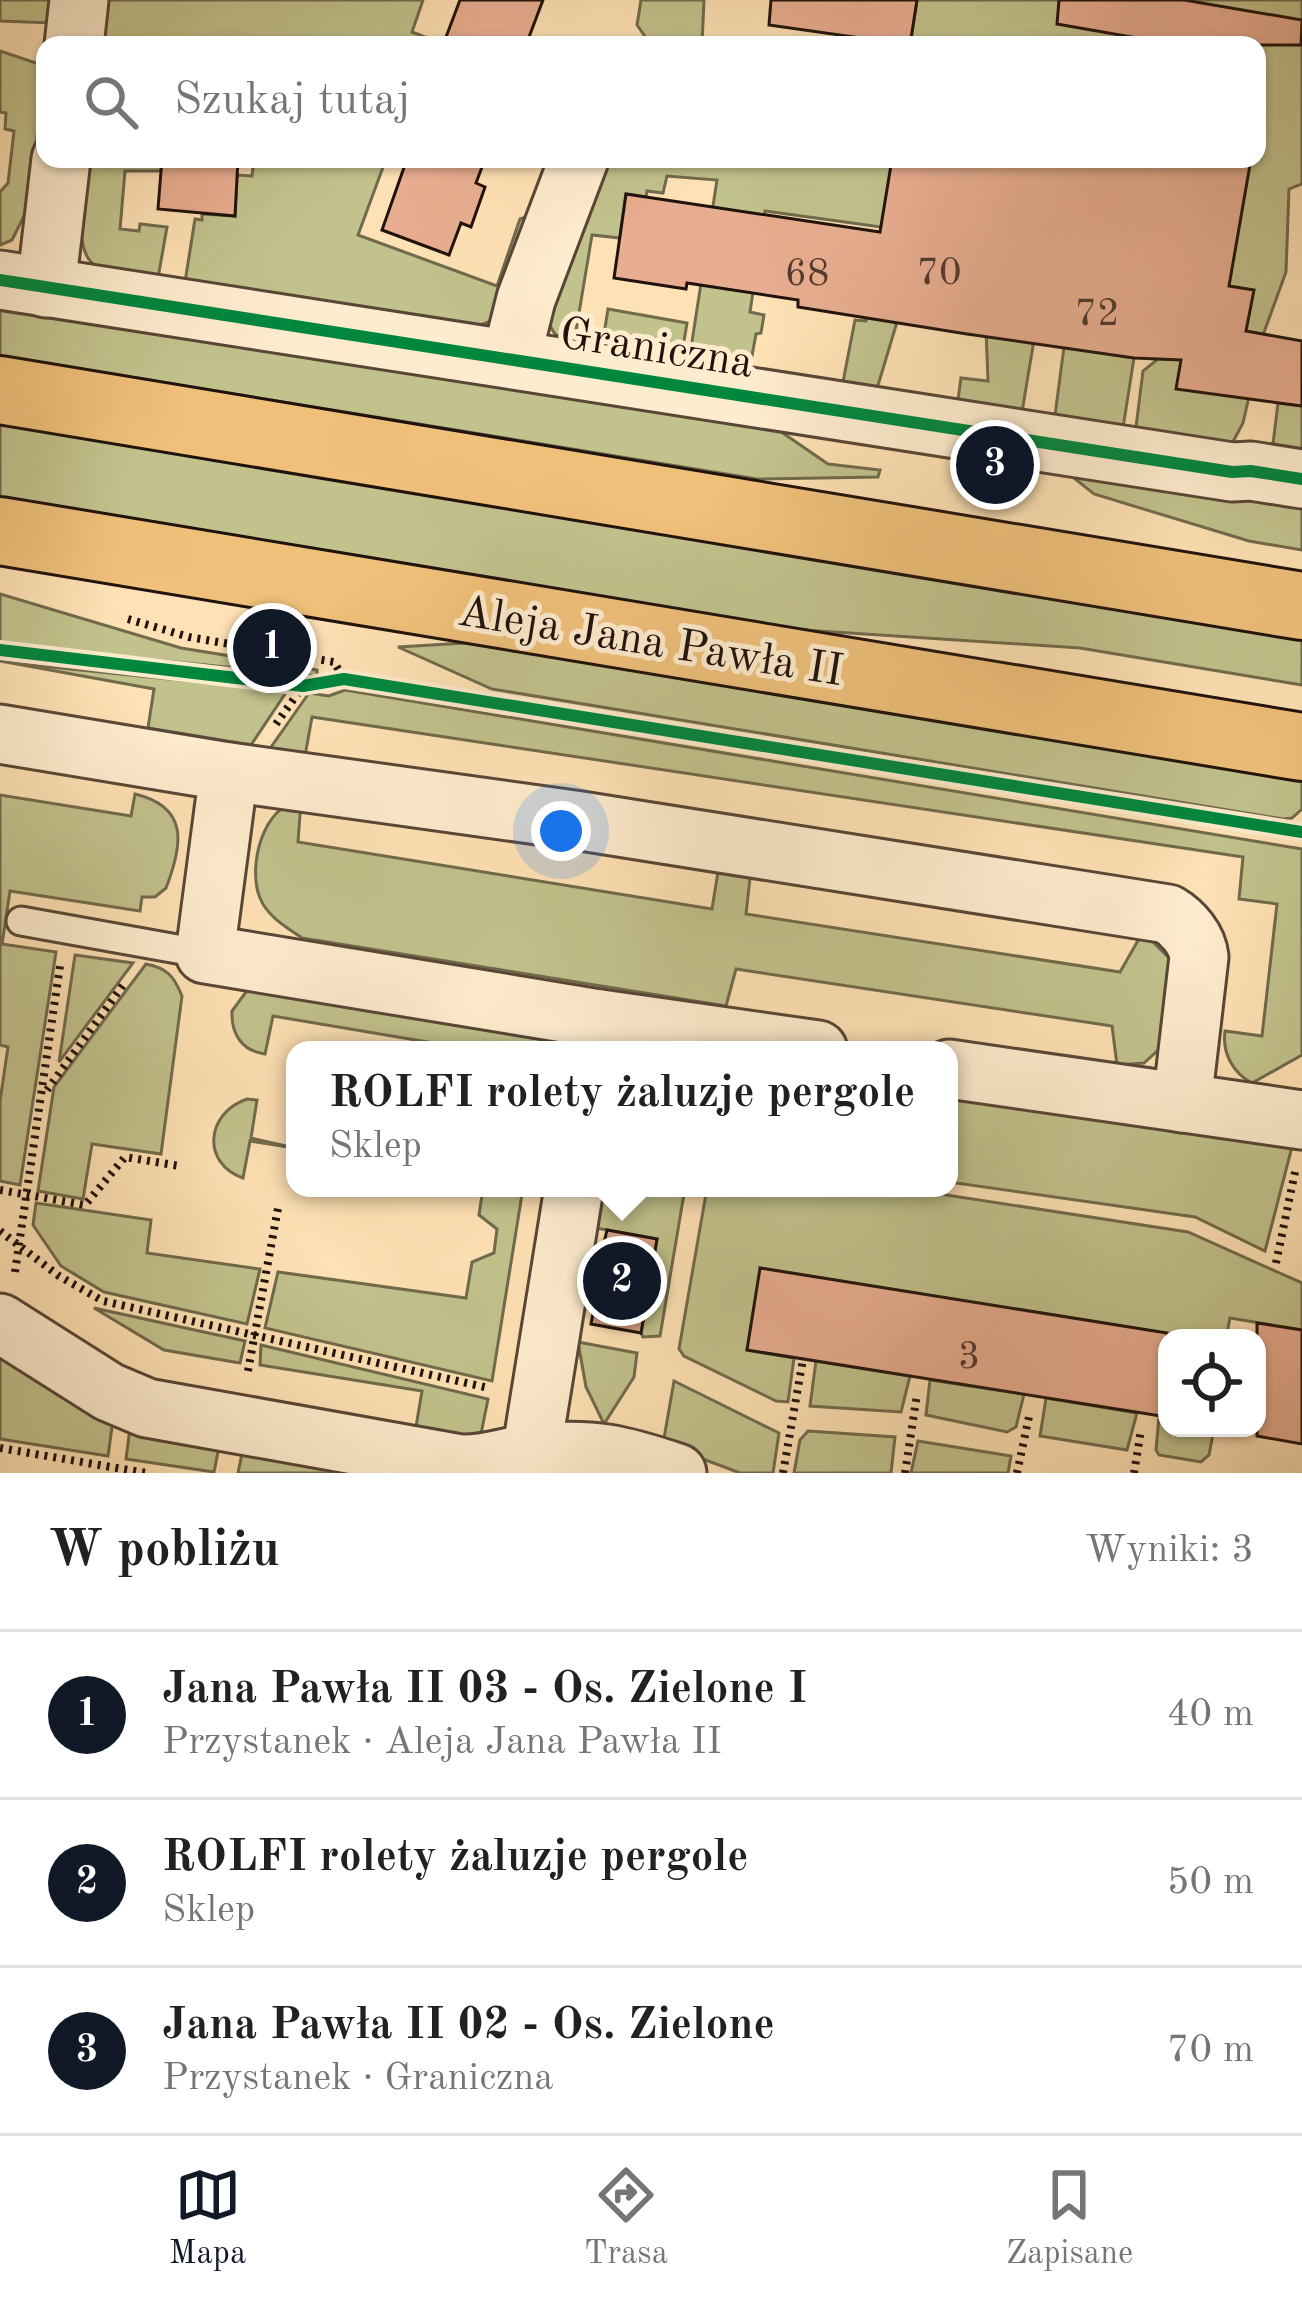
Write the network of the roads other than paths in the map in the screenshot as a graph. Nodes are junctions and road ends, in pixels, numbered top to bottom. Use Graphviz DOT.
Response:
graph roads {
  1 [pos="80,0"];
  2 [pos="75,36"];
  3 [pos="58,168"];
  4 [pos="576,168"];
  5 [pos="23,284"];
  6 [pos="511,359"];
  7 [pos="0,390"];
  8 [pos="1302,479"];
  9 [pos="0,531"];
  10 [pos="1302,606"];
  11 [pos="0,734"];
  12 [pos="1302,747"];
  13 [pos="229,772"];
  14 [pos="22,921"];
  15 [pos="179,948"];
  16 [pos="598,1035"];
  17 [pos="686,1041"];
  18 [pos="958,1070"];
  19 [pos="1182,1103"];
  20 [pos="1300,1137"];
  21 [pos="573,1197"];
  22 [pos="6,1307"];
  23 [pos="530,1463"];
  24 [pos="676,1473"];
  1 -- 2 [label="street"];
  3 -- 5 [label="street"];
  4 -- 6 [label="street"];
  5 -- 6 [label="street, Graniczna"];
  6 -- 8 [label="street, Graniczna"];
  7 -- 10 [label="main road"];
  9 -- 12 [label="main road, Aleja Jana Pawła II"];
  11 -- 13 [label="street"];
  13 -- 15 [label="street"];
  13 -- 19 [label="street"];
  14 -- 15 [label="lane"];
  15 -- 16 [label="street"];
  16 -- 17 [label="street"];
  18 -- 19 [label="street"];
  19 -- 20 [label="street"];
  21 -- 23 [label="street"];
  22 -- 23 [label="street"];
  23 -- 24 [label="street"];
}
